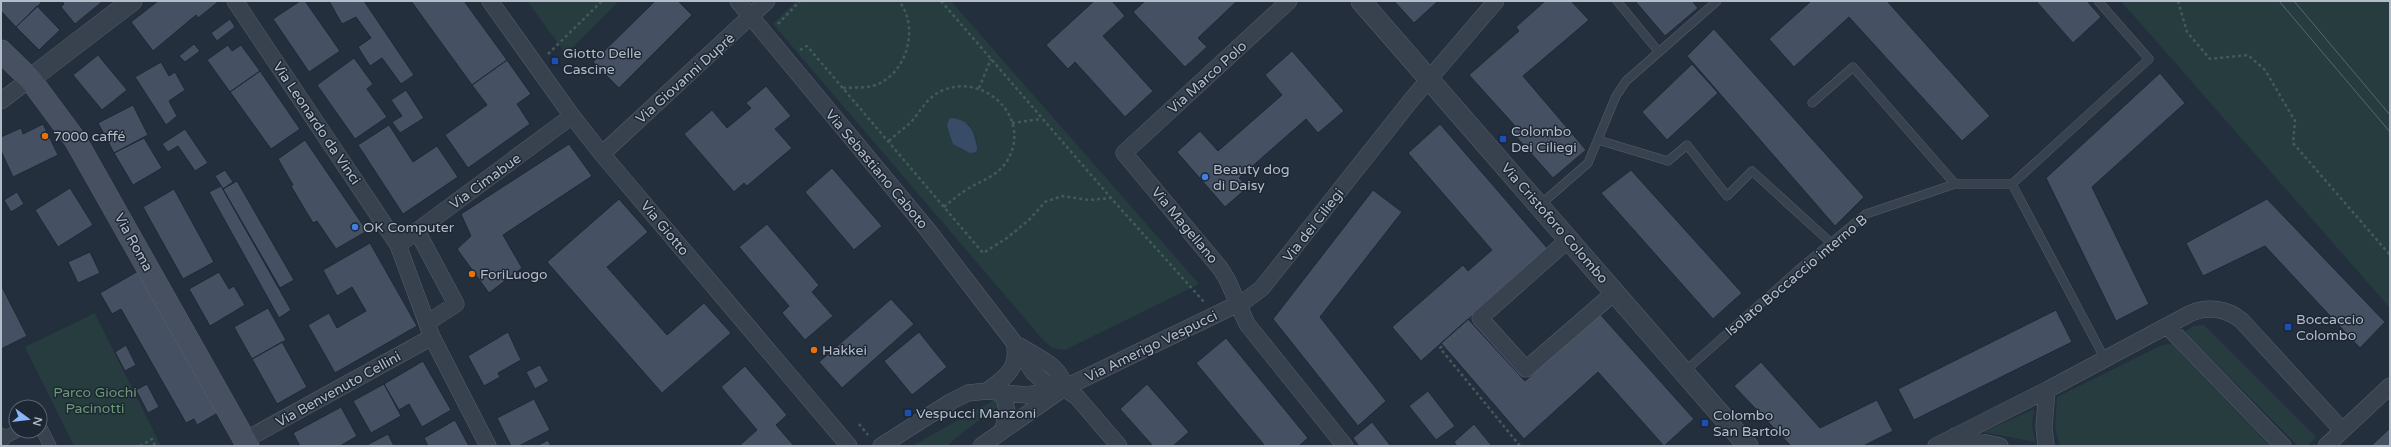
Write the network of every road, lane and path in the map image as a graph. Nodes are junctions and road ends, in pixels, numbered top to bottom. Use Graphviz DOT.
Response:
graph roads {
  1 [pos="132,1"];
  2 [pos="235,1"];
  3 [pos="490,1"];
  4 [pos="602,1"];
  5 [pos="738,1"];
  6 [pos="767,1"];
  7 [pos="800,1"];
  8 [pos="899,1"];
  9 [pos="941,1"];
  10 [pos="1289,1"];
  11 [pos="1361,1"];
  12 [pos="1496,1"];
  13 [pos="1617,1"];
  14 [pos="1717,1"];
  15 [pos="2098,1"];
  16 [pos="2178,1"];
  17 [pos="751,18"];
  18 [pos="782,30"];
  19 [pos="796,45"];
  20 [pos="1,51"];
  21 [pos="1658,51"];
  22 [pos="991,59"];
  23 [pos="536,65"];
  24 [pos="1430,78"];
  25 [pos="30,79"];
  26 [pos="842,88"];
  27 [pos="979,88"];
  28 [pos="1,101"];
  29 [pos="1812,103"];
  30 [pos="572,116"];
  31 [pos="1042,119"];
  32 [pos="1012,123"];
  33 [pos="1598,140"];
  34 [pos="889,141"];
  35 [pos="1124,153"];
  36 [pos="602,154"];
  37 [pos="1955,184"];
  38 [pos="2012,184"];
  39 [pos="1111,198"];
  40 [pos="1540,205"];
  41 [pos="944,207"];
  42 [pos="417,231"];
  43 [pos="1569,240"];
  44 [pos="1830,242"];
  45 [pos="398,245"];
  46 [pos="2390,256"];
  47 [pos="1615,292"];
  48 [pos="1204,302"];
  49 [pos="1238,303"];
  50 [pos="1480,318"];
  51 [pos="2167,326"];
  52 [pos="429,330"];
  53 [pos="1013,341"];
  54 [pos="2105,359"];
  55 [pos="1684,372"];
  56 [pos="2390,386"];
  57 [pos="1064,388"];
  58 [pos="2047,390"];
  59 [pos="995,392"];
  60 [pos="860,424"];
  61 [pos="1003,429"];
  62 [pos="2342,430"];
  63 [pos="1955,436"];
  64 [pos="875,441"];
  65 [pos="246,443"];
  66 [pos="140,446"];
  67 [pos="155,446"];
  68 [pos="488,446"];
  69 [pos="849,446"];
  70 [pos="980,446"];
  71 [pos="1119,446"];
  72 [pos="1345,446"];
  73 [pos="1520,446"];
  74 [pos="1748,446"];
  75 [pos="1936,446"];
  76 [pos="2000,446"];
  77 [pos="2046,446"];
  78 [pos="2283,446"];
  79 [pos="2326,446"];
  1 -- 25 [label="street"];
  2 -- 45 [label="street, Via Leonardo da Vinci"];
  3 -- 23 [label="street, Via Giotto"];
  4 -- 23 [label="path"];
  5 -- 17 [label="street, Via Sebastiano Caboto"];
  6 -- 17 [label="street, Via Giovanni Duprè"];
  7 -- 18 [label="path"];
  8 -- 26 [label="path"];
  9 -- 22 [label="path"];
  10 -- 35 [label="street, Via Marco Polo"];
  11 -- 24 [label="street, Via Cristoforo Colombo"];
  12 -- 24 [label="street, Via dei Ciliegi"];
  13 -- 21 [label="lane"];
  14 -- 21 [label="lane"];
  15 -- 38 [label="lane"];
  16 -- 46 [label="path"];
  17 -- 36 [label="street, Via Giovanni Duprè"];
  17 -- 53 [label="street, Via Sebastiano Caboto"];
  19 -- 26 [label="path"];
  20 -- 25 [label="main road, Via Roma"];
  21 -- 33 [label="lane"];
  22 -- 27 [label="path"];
  22 -- 31 [label="path"];
  23 -- 30 [label="street, Via Giotto"];
  24 -- 40 [label="street, Via Cristoforo Colombo"];
  24 -- 49 [label="street, Via dei Ciliegi"];
  25 -- 28 [label="street"];
  25 -- 65 [label="main road, Via Roma"];
  26 -- 34 [label="path"];
  27 -- 32 [label="path"];
  27 -- 34 [label="path"];
  29 -- 37 [label="lane"];
  30 -- 36 [label="street, Via Giotto"];
  30 -- 42 [label="street, Via Cimabue"];
  31 -- 32 [label="path"];
  31 -- 39 [label="path"];
  32 -- 41 [label="path"];
  33 -- 40 [label="lane"];
  33 -- 44 [label="lane"];
  34 -- 41 [label="path"];
  35 -- 49 [label="street, Via Magellano"];
  36 -- 69 [label="street, Via Giotto"];
  37 -- 38 [label="lane, Isolato Boccaccio interno B"];
  37 -- 44 [label="lane, Isolato Boccaccio interno B"];
  38 -- 54 [label="lane"];
  39 -- 41 [label="path"];
  39 -- 48 [label="path"];
  40 -- 43 [label="street, Via Cristoforo Colombo"];
  42 -- 45 [label="street, Via Cimabue"];
  42 -- 52 [label="street, Via Benvenuto Cellini"];
  43 -- 47 [label="street, Via Cristoforo Colombo"];
  43 -- 50 [label="street"];
  44 -- 55 [label="lane, Isolato Boccaccio interno B"];
  45 -- 52 [label="street, Via Leonardo da Vinci"];
  47 -- 50 [label="street"];
  47 -- 55 [label="street, Via Cristoforo Colombo"];
  49 -- 57 [label="street, Via Amerigo Vespucci"];
  49 -- 72 [label="street"];
  50 -- 73 [label="path"];
  51 -- 54 [label="street"];
  51 -- 62 [label="street"];
  51 -- 78 [label="street"];
  52 -- 65 [label="street, Via Benvenuto Cellini"];
  52 -- 68 [label="street, Via Leonardo da Vinci"];
  53 -- 57 [label="street, Via Sebastiano Caboto"];
  53 -- 59 [label="street"];
  54 -- 58 [label="street"];
  55 -- 74 [label="street, Via Cristoforo Colombo"];
  56 -- 62 [label="street"];
  57 -- 59 [label="street, Via Amerigo Vespucci"];
  57 -- 61 [label="street, Via Amerigo Vespucci"];
  57 -- 71 [label="street, Via Sebastiano Caboto"];
  58 -- 63 [label="street"];
  58 -- 77 [label="street"];
  59 -- 61 [label="street"];
  59 -- 64 [label="street, Via Amerigo Vespucci"];
  60 -- 64 [label="path"];
  61 -- 70 [label="street, Via Amerigo Vespucci"];
  62 -- 79 [label="street"];
  63 -- 75 [label="street"];
  63 -- 76 [label="street"];
  66 -- 67 [label="path"];
}
